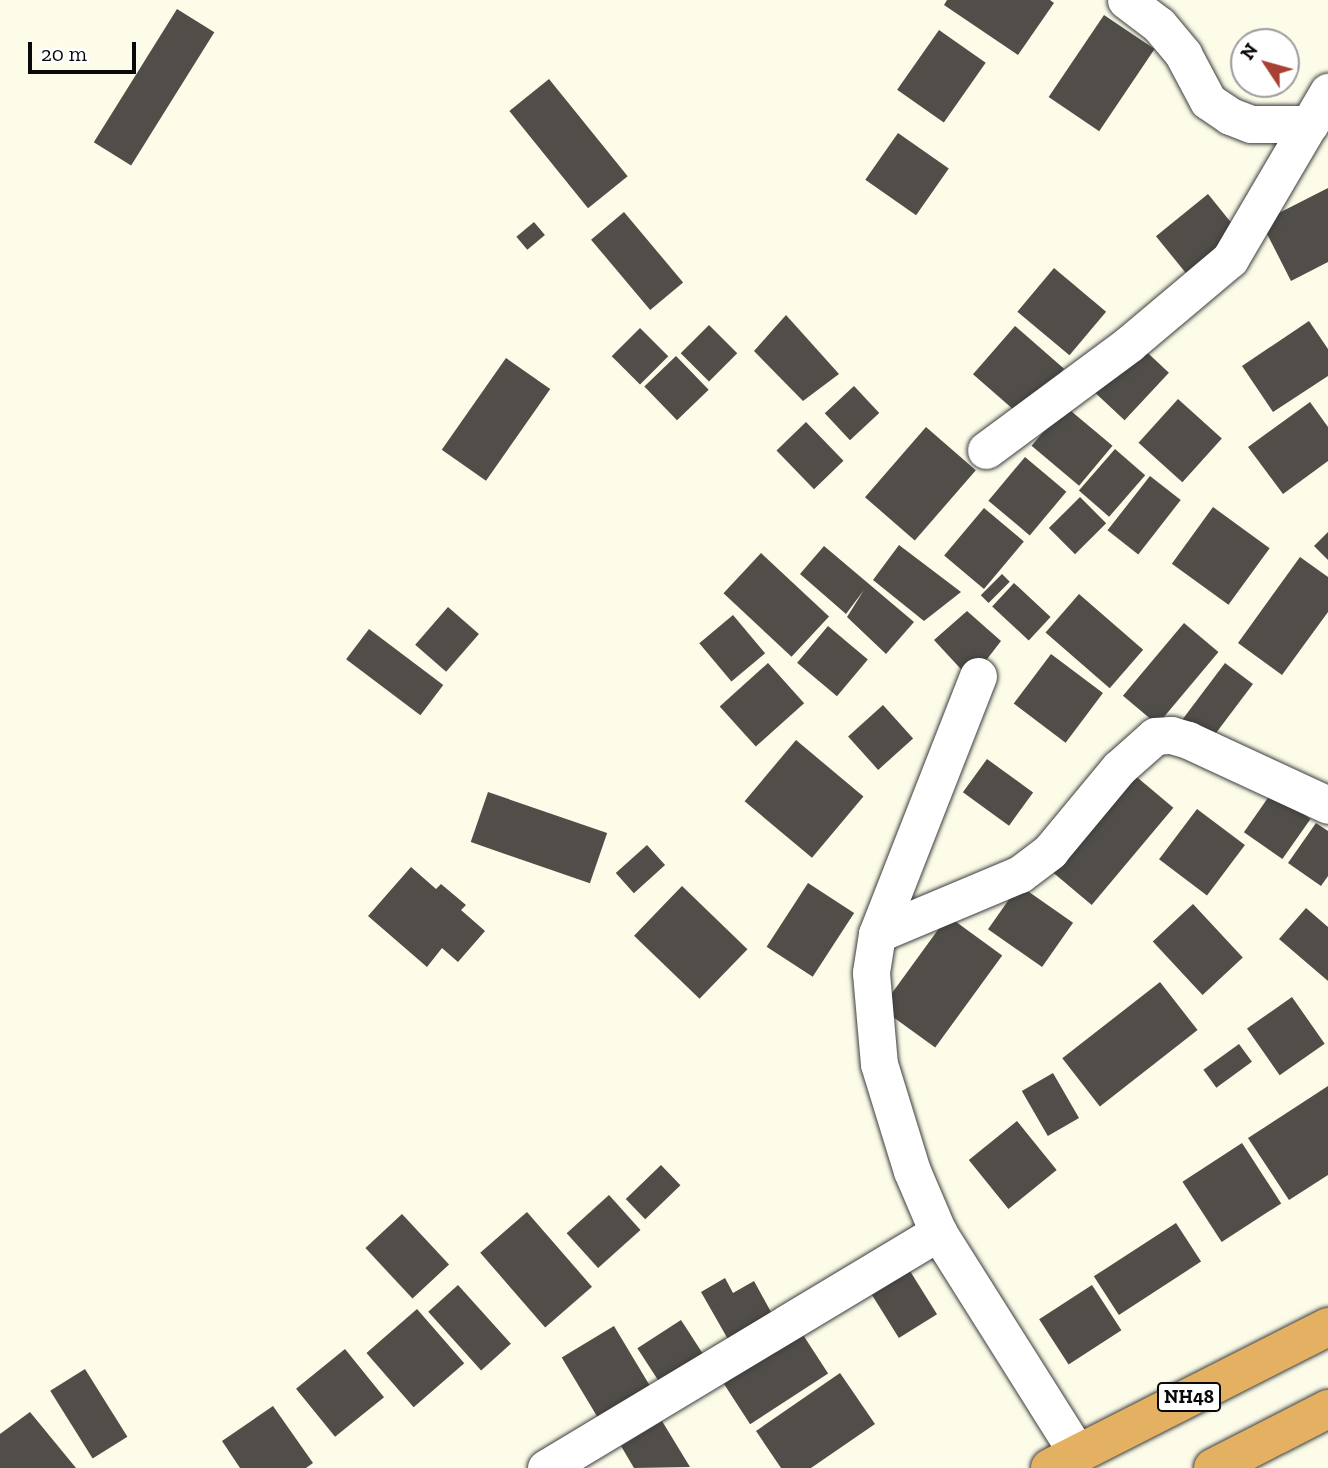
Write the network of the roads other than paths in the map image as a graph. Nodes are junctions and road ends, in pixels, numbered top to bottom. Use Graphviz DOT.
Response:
graph roads {
  1 [pos="1126,0"];
  2 [pos="1328,92"];
  3 [pos="1310,124"];
  4 [pos="986,450"];
  5 [pos="978,676"];
  6 [pos="1328,805"];
  7 [pos="877,934"];
  8 [pos="938,1232"];
  9 [pos="1328,1326"];
  10 [pos="1328,1409"];
  11 [pos="1064,1461"];
  12 [pos="546,1468"];
  13 [pos="1213,1468"];
  1 -- 3 [label="street"];
  2 -- 3 [label="street"];
  3 -- 4 [label="street"];
  5 -- 7 [label="street"];
  6 -- 7 [label="street"];
  7 -- 8 [label="street"];
  8 -- 11 [label="street"];
  8 -- 12 [label="street"];
  9 -- 11 [label="highway, NH48"];
  10 -- 13 [label="highway"];
}
